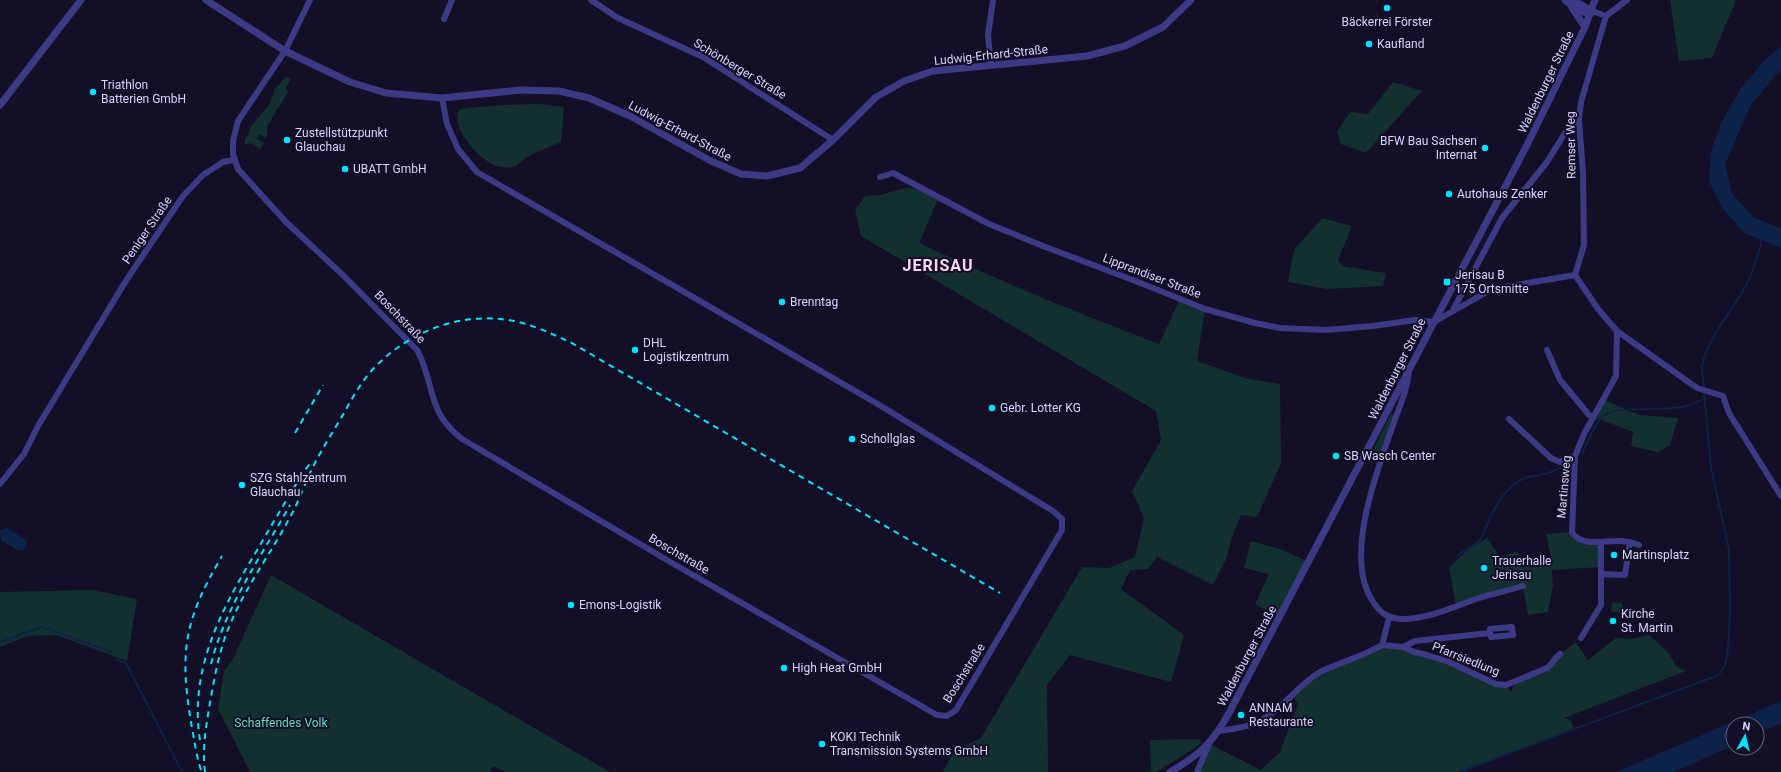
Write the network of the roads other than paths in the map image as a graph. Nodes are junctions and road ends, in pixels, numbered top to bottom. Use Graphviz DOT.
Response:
graph roads {
  1 [pos="81,0"];
  2 [pos="206,0"];
  3 [pos="310,0"];
  4 [pos="452,0"];
  5 [pos="591,0"];
  6 [pos="993,0"];
  7 [pos="1191,0"];
  8 [pos="1595,0"];
  9 [pos="1627,0"];
  10 [pos="1569,2"];
  11 [pos="1591,13"];
  12 [pos="1606,16"];
  13 [pos="444,19"];
  14 [pos="1585,27"];
  15 [pos="285,51"];
  16 [pos="991,65"];
  17 [pos="442,98"];
  18 [pos="0,105"];
  19 [pos="1579,120"];
  20 [pos="833,140"];
  21 [pos="234,160"];
  22 [pos="880,177"];
  23 [pos="1575,275"];
  24 [pos="1453,310"];
  25 [pos="1434,322"];
  26 [pos="1617,332"];
  27 [pos="1547,350"];
  28 [pos="1409,370"];
  29 [pos="1594,417"];
  30 [pos="1508,419"];
  31 [pos="1575,456"];
  32 [pos="0,484"];
  33 [pos="1781,496"];
  34 [pos="1601,542"];
  35 [pos="1630,542"];
  36 [pos="1639,545"];
  37 [pos="1602,574"];
  38 [pos="1523,586"];
  39 [pos="1389,618"];
  40 [pos="1490,633"];
  41 [pos="1581,638"];
  42 [pos="1382,645"];
  43 [pos="1403,647"];
  44 [pos="1560,654"];
  45 [pos="1219,731"];
  46 [pos="1209,744"];
  47 [pos="1170,772"];
  48 [pos="1197,772"];
  1 -- 18 [label="street"];
  2 -- 15 [label="street, Ludwig-Erhard-Straße"];
  3 -- 15 [label="street"];
  4 -- 13 [label="street"];
  5 -- 20 [label="street, Schönberger Straße"];
  6 -- 16 [label="street"];
  7 -- 16 [label="street, Ludwig-Erhard-Straße"];
  8 -- 11 [label="street, Waldenburger Straße"];
  9 -- 12 [label="street"];
  10 -- 11 [label="street"];
  10 -- 14 [label="street"];
  11 -- 12 [label="street"];
  11 -- 14 [label="street, Waldenburger Straße"];
  12 -- 19 [label="street, Remser Weg"];
  14 -- 25 [label="street, Waldenburger Straße"];
  15 -- 17 [label="street, Ludwig-Erhard-Straße"];
  15 -- 21 [label="street"];
  16 -- 20 [label="street, Ludwig-Erhard-Straße"];
  17 -- 20 [label="street, Ludwig-Erhard-Straße"];
  17 -- 21 [label="street, Boschstraße"];
  19 -- 23 [label="street, Remser Weg"];
  19 -- 24 [label="street"];
  21 -- 32 [label="street, Peniger Straße"];
  22 -- 25 [label="street, Lipprandiser Straße"];
  23 -- 24 [label="street"];
  23 -- 26 [label="street"];
  24 -- 25 [label="street"];
  25 -- 28 [label="street, Waldenburger Straße"];
  26 -- 29 [label="street, Martinsweg"];
  26 -- 33 [label="street"];
  27 -- 29 [label="street"];
  28 -- 39 [label="street"];
  28 -- 45 [label="street, Waldenburger Straße"];
  29 -- 31 [label="street, Martinsweg"];
  30 -- 31 [label="street"];
  31 -- 34 [label="street, Martinsweg"];
  34 -- 35 [label="street"];
  34 -- 37 [label="street"];
  35 -- 36 [label="street"];
  35 -- 37 [label="street"];
  37 -- 41 [label="street"];
  38 -- 39 [label="street"];
  39 -- 42 [label="street"];
  40 -- 43 [label="street, Pfarrsiedlung"];
  42 -- 43 [label="street, Pfarrsiedlung"];
  42 -- 45 [label="street"];
  43 -- 44 [label="street, Pfarrsiedlung"];
  45 -- 46 [label="street, Waldenburger Straße"];
  46 -- 47 [label="street, Waldenburger Straße"];
  46 -- 48 [label="street, Waldenburger Straße"];
}
